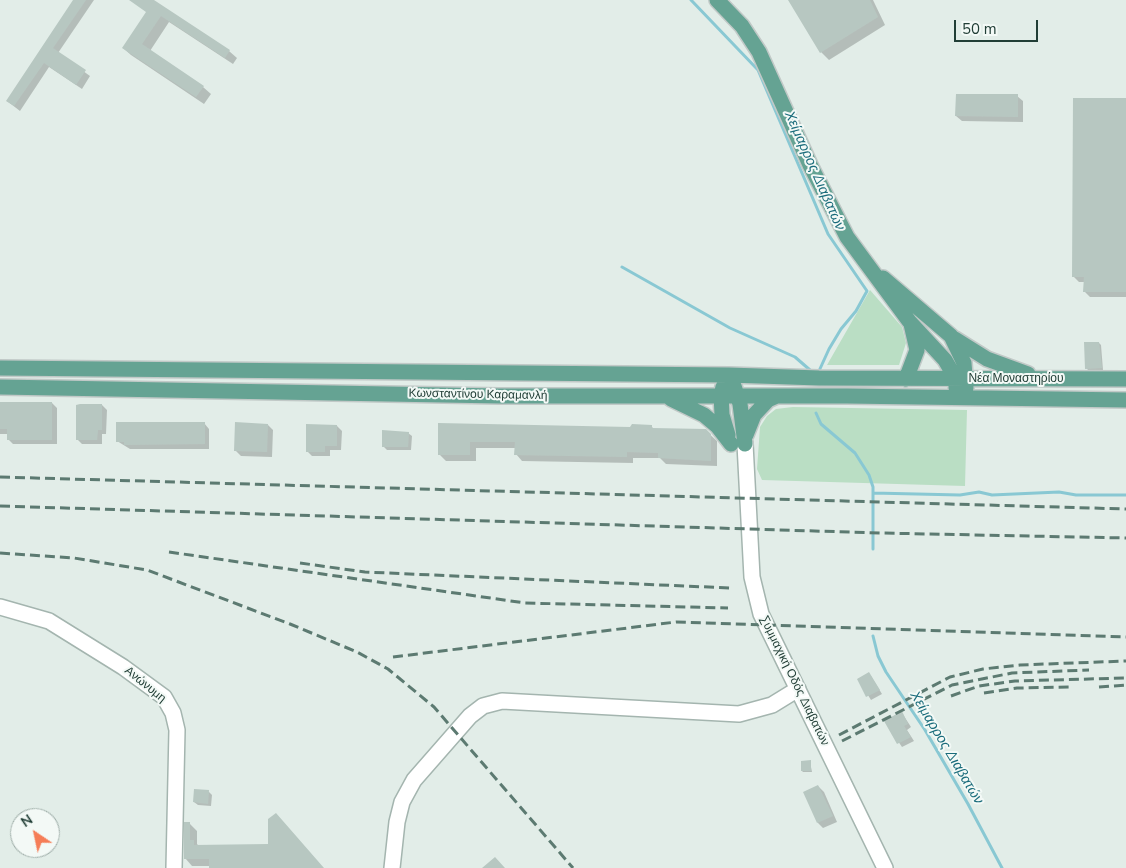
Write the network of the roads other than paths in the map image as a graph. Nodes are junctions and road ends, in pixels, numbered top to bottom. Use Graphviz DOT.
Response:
graph roads {
  1 [pos="716,0"];
  2 [pos="871,271"];
  3 [pos="909,321"];
  4 [pos="951,336"];
  5 [pos="0,368"];
  6 [pos="729,375"];
  7 [pos="906,379"];
  8 [pos="961,379"];
  9 [pos="1047,379"];
  10 [pos="1126,379"];
  11 [pos="0,388"];
  12 [pos="660,395"];
  13 [pos="721,395"];
  14 [pos="738,395"];
  15 [pos="777,395"];
  16 [pos="961,398"];
  17 [pos="1126,400"];
  18 [pos="738,444"];
  19 [pos="0,607"];
  20 [pos="798,689"];
  21 [pos="174,868"];
  22 [pos="392,868"];
  23 [pos="884,868"];
  1 -- 2 [label="main road"];
  2 -- 3 [label="main road"];
  2 -- 4 [label="main road"];
  3 -- 7 [label="main road"];
  3 -- 8 [label="main road"];
  4 -- 8 [label="main road"];
  4 -- 9 [label="main road"];
  5 -- 6 [label="main road, Κωνσταντίνου Καραμανλή"];
  6 -- 7 [label="main road, Κωνσταντίνου Καραμανλή"];
  6 -- 13 [label="main road"];
  6 -- 14 [label="main road"];
  7 -- 8 [label="main road, Νέα Μοναστηρίου"];
  8 -- 9 [label="main road, Νέα Μοναστηρίου"];
  8 -- 16 [label="main road"];
  9 -- 10 [label="main road, Νέα Μοναστηρίου"];
  11 -- 12 [label="main road, Κωνσταντίνου Καραμανλή"];
  12 -- 13 [label="main road, Κωνσταντίνου Καραμανλή"];
  12 -- 18 [label="main road"];
  13 -- 14 [label="main road, Κωνσταντίνου Καραμανλή"];
  13 -- 18 [label="main road"];
  14 -- 15 [label="main road, Κωνσταντίνου Καραμανλή"];
  14 -- 18 [label="main road"];
  15 -- 16 [label="main road, Κωνσταντίνου Καραμανλή"];
  15 -- 18 [label="main road"];
  16 -- 17 [label="main road, Νέα Μοναστηρίου"];
  18 -- 20 [label="street, Συμμαχική Οδός Διαβατών"];
  19 -- 21 [label="street, Ανώνυμη"];
  20 -- 22 [label="street"];
  20 -- 23 [label="street, Συμμαχική Οδός Διαβατών"];
}
